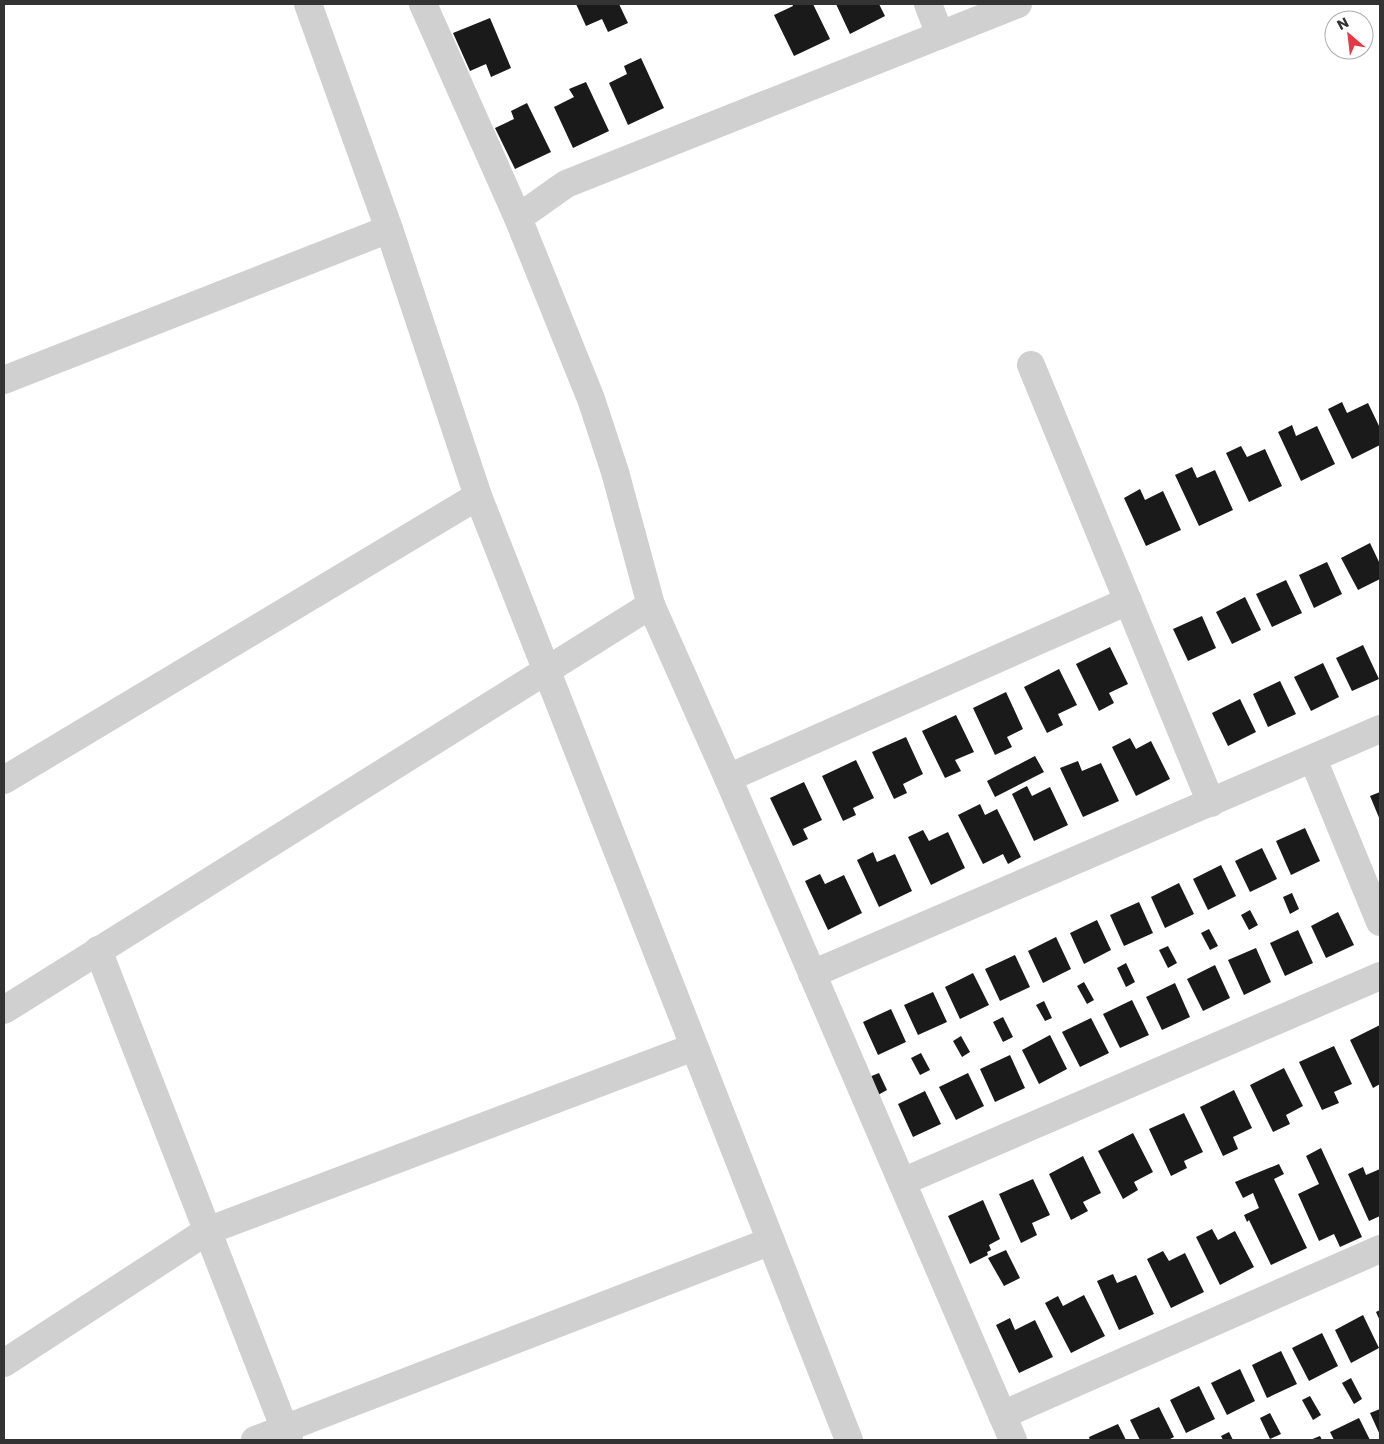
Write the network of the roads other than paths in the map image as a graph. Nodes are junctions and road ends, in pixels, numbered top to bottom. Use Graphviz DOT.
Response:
graph roads {
  1 [pos="308,4"];
  2 [pos="928,4"];
  3 [pos="1018,4"];
  4 [pos="430,6"];
  5 [pos="940,35"];
  6 [pos="518,218"];
  7 [pos="389,229"];
  8 [pos="1031,365"];
  9 [pos="4,380"];
  10 [pos="478,496"];
  11 [pos="1128,601"];
  12 [pos="651,605"];
  13 [pos="546,670"];
  14 [pos="1380,729"];
  15 [pos="1313,759"];
  16 [pos="728,778"];
  17 [pos="4,780"];
  18 [pos="1211,803"];
  19 [pos="1380,922"];
  20 [pos="98,950"];
  21 [pos="812,974"];
  22 [pos="1380,976"];
  23 [pos="4,1010"];
  24 [pos="694,1047"];
  25 [pos="902,1182"];
  26 [pos="207,1231"];
  27 [pos="771,1241"];
  28 [pos="1380,1249"];
  29 [pos="4,1363"];
  30 [pos="1002,1415"];
  31 [pos="287,1435"];
  32 [pos="255,1440"];
  33 [pos="849,1440"];
  34 [pos="1013,1440"];
  1 -- 7 [label="street"];
  2 -- 5 [label="street"];
  3 -- 5 [label="street"];
  4 -- 6 [label="street"];
  5 -- 6 [label="street"];
  6 -- 12 [label="street"];
  7 -- 9 [label="street"];
  7 -- 10 [label="street"];
  8 -- 11 [label="street"];
  10 -- 13 [label="street"];
  10 -- 17 [label="street"];
  11 -- 16 [label="street"];
  11 -- 18 [label="street"];
  12 -- 13 [label="street"];
  12 -- 16 [label="street"];
  13 -- 20 [label="street"];
  13 -- 24 [label="street"];
  14 -- 15 [label="street"];
  15 -- 18 [label="street"];
  15 -- 19 [label="street"];
  16 -- 21 [label="street"];
  18 -- 21 [label="street"];
  20 -- 23 [label="street"];
  20 -- 26 [label="street"];
  21 -- 25 [label="street"];
  22 -- 25 [label="street"];
  24 -- 26 [label="street"];
  24 -- 27 [label="street"];
  25 -- 30 [label="street"];
  26 -- 29 [label="street"];
  26 -- 31 [label="street"];
  27 -- 31 [label="street"];
  27 -- 33 [label="street"];
  28 -- 30 [label="street"];
  30 -- 34 [label="street"];
  31 -- 32 [label="street"];
}
